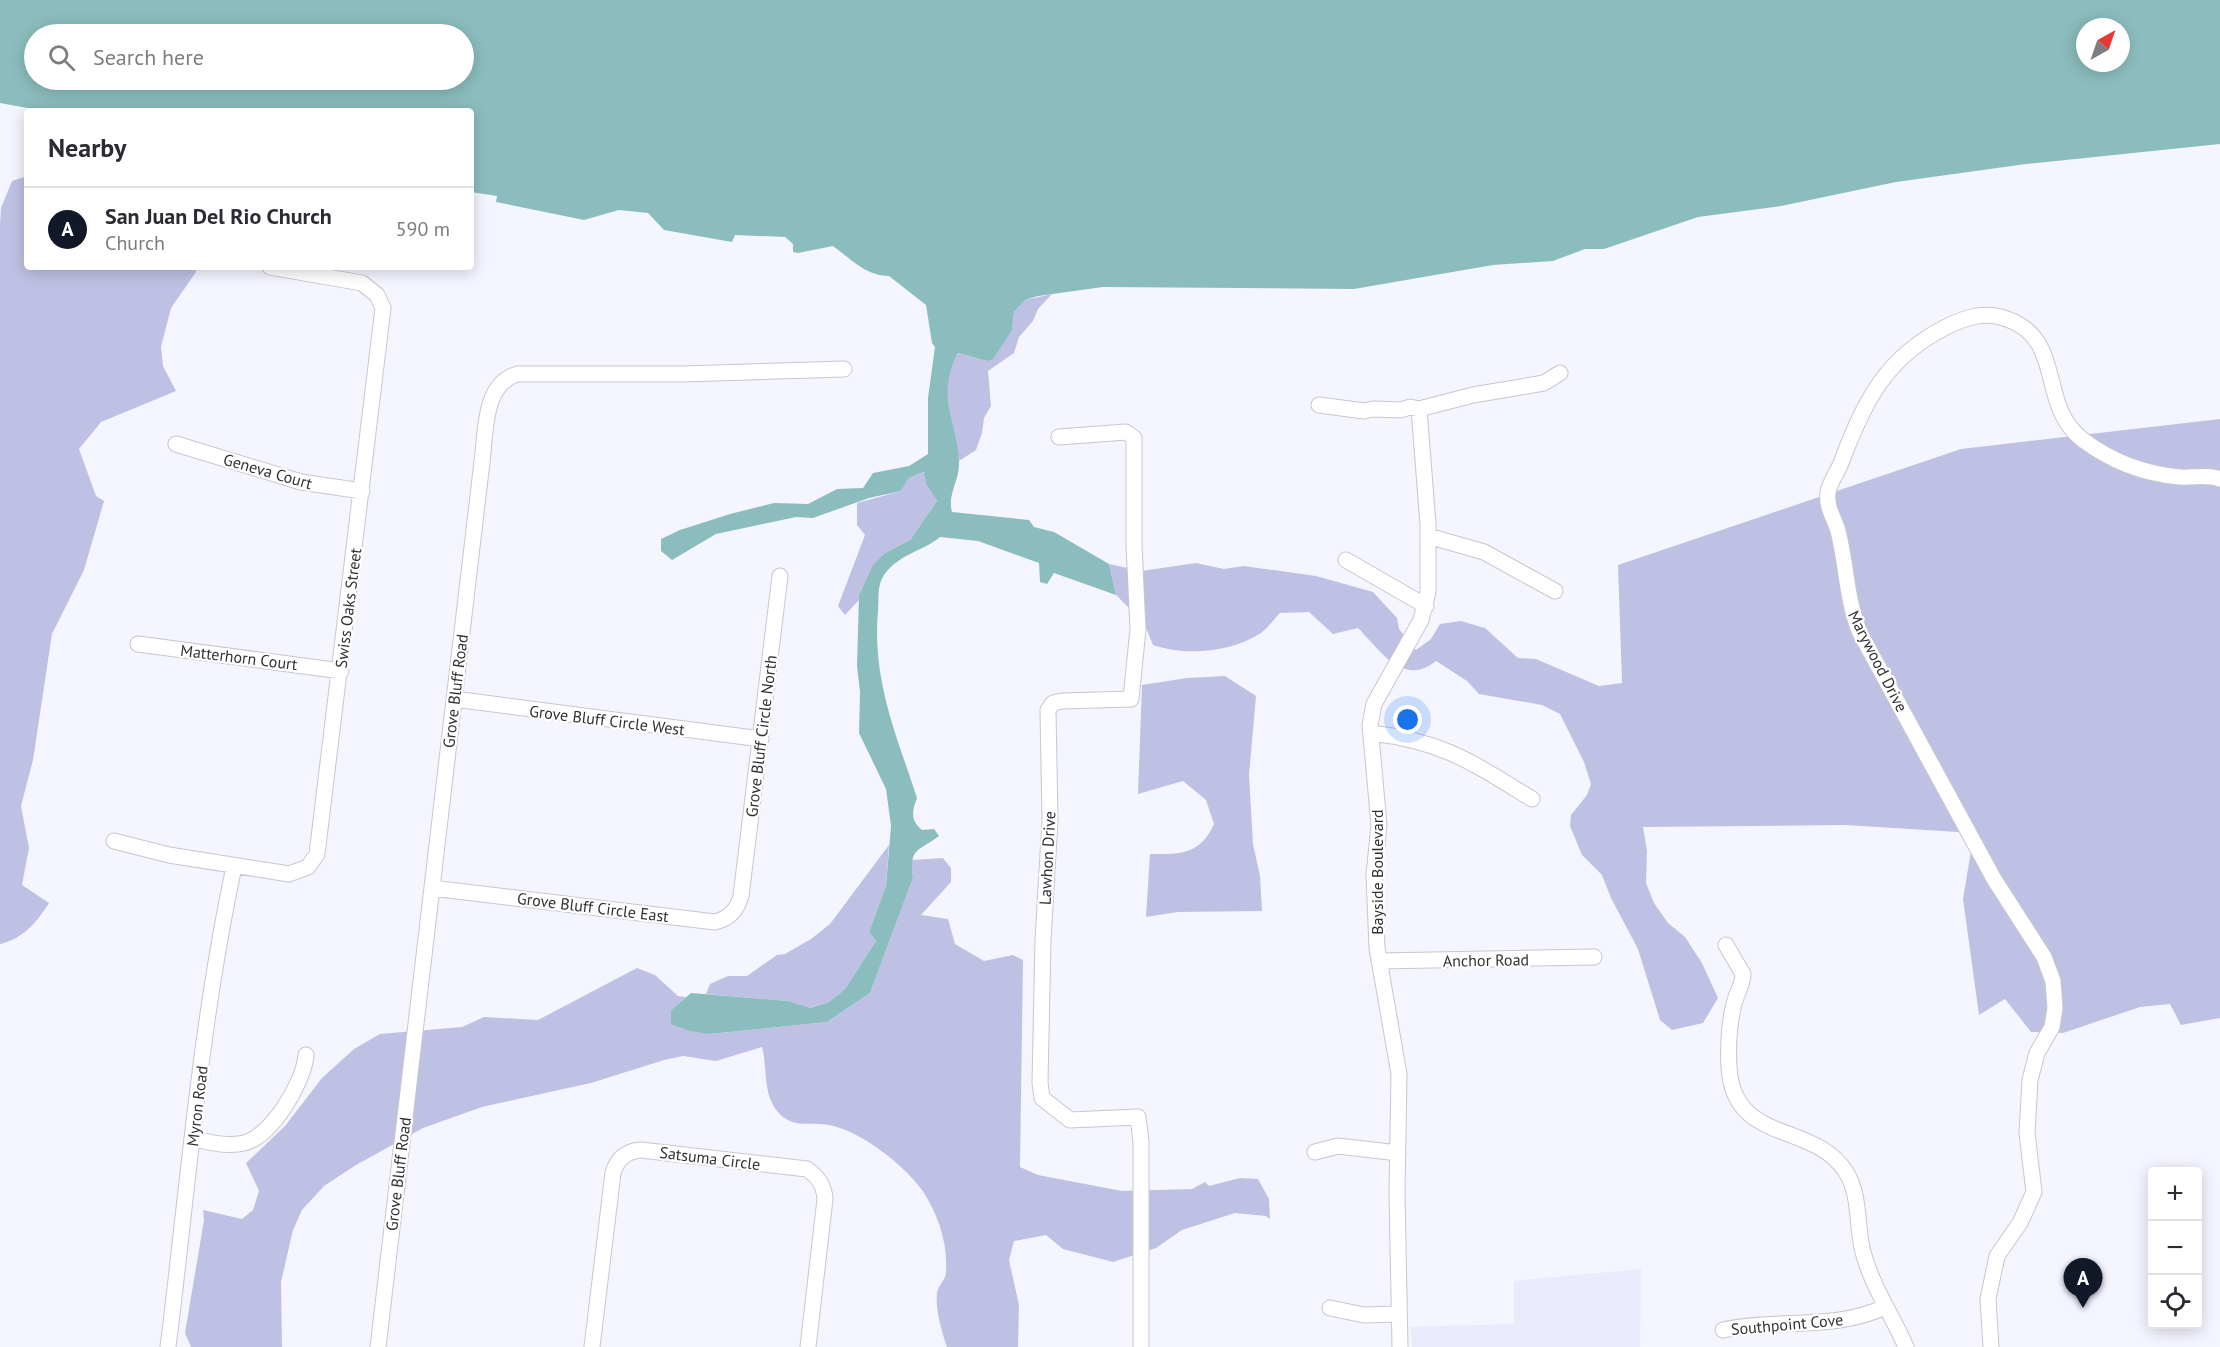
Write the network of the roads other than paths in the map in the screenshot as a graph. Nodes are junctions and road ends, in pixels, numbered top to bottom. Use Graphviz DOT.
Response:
graph roads {
  1 [pos="287,270"];
  2 [pos="844,369"];
  3 [pos="1560,373"];
  4 [pos="1319,405"];
  5 [pos="1419,409"];
  6 [pos="1059,437"];
  7 [pos="176,444"];
  8 [pos="2220,479"];
  9 [pos="362,491"];
  10 [pos="1428,537"];
  11 [pos="1346,560"];
  12 [pos="780,576"];
  13 [pos="1555,591"];
  14 [pos="1426,606"];
  15 [pos="138,644"];
  16 [pos="341,671"];
  17 [pos="454,699"];
  18 [pos="1371,733"];
  19 [pos="761,740"];
  20 [pos="1532,799"];
  21 [pos="114,841"];
  22 [pos="234,867"];
  23 [pos="432,888"];
  24 [pos="741,896"];
  25 [pos="1726,945"];
  26 [pos="1594,957"];
  27 [pos="1379,961"];
  28 [pos="306,1055"];
  29 [pos="193,1138"];
  30 [pos="1315,1152"];
  31 [pos="1398,1153"];
  32 [pos="1885,1307"];
  33 [pos="1330,1308"];
  34 [pos="1398,1314"];
  35 [pos="1723,1330"];
  36 [pos="168,1347"];
  37 [pos="378,1347"];
  38 [pos="592,1347"];
  39 [pos="808,1347"];
  40 [pos="1142,1347"];
  41 [pos="1400,1347"];
  42 [pos="1906,1347"];
  43 [pos="1991,1347"];
  1 -- 9 [label="street, Swiss Oaks Street"];
  2 -- 17 [label="street, Grove Bluff Road"];
  3 -- 5 [label="street"];
  4 -- 5 [label="street"];
  5 -- 10 [label="street, Bayside Boulevard"];
  6 -- 40 [label="street, Lawhon Drive"];
  7 -- 9 [label="street, Geneva Court"];
  8 -- 43 [label="street, Marywood Drive"];
  9 -- 16 [label="street, Swiss Oaks Street"];
  10 -- 13 [label="street"];
  10 -- 14 [label="street, Bayside Boulevard"];
  11 -- 14 [label="street"];
  12 -- 19 [label="street, Grove Bluff Circle North"];
  14 -- 18 [label="street, Bayside Boulevard"];
  15 -- 16 [label="street, Matterhorn Court"];
  16 -- 22 [label="street, Swiss Oaks Street"];
  17 -- 19 [label="street, Grove Bluff Circle West"];
  17 -- 23 [label="street, Grove Bluff Road"];
  18 -- 20 [label="street"];
  18 -- 27 [label="street, Bayside Boulevard"];
  19 -- 24 [label="street, Grove Bluff Circle North"];
  21 -- 22 [label="street"];
  22 -- 29 [label="street, Myron Road"];
  23 -- 24 [label="street, Grove Bluff Circle East"];
  23 -- 37 [label="street, Grove Bluff Road"];
  25 -- 32 [label="street"];
  26 -- 27 [label="street, Anchor Road"];
  27 -- 31 [label="street, Bayside Boulevard"];
  28 -- 29 [label="street"];
  29 -- 36 [label="street, Myron Road"];
  30 -- 31 [label="street"];
  31 -- 34 [label="street, Bayside Boulevard"];
  32 -- 35 [label="street, Southpoint Cove"];
  32 -- 42 [label="street"];
  33 -- 34 [label="street"];
  34 -- 41 [label="street, Bayside Boulevard"];
  38 -- 39 [label="street, Satsuma Circle"];
}
